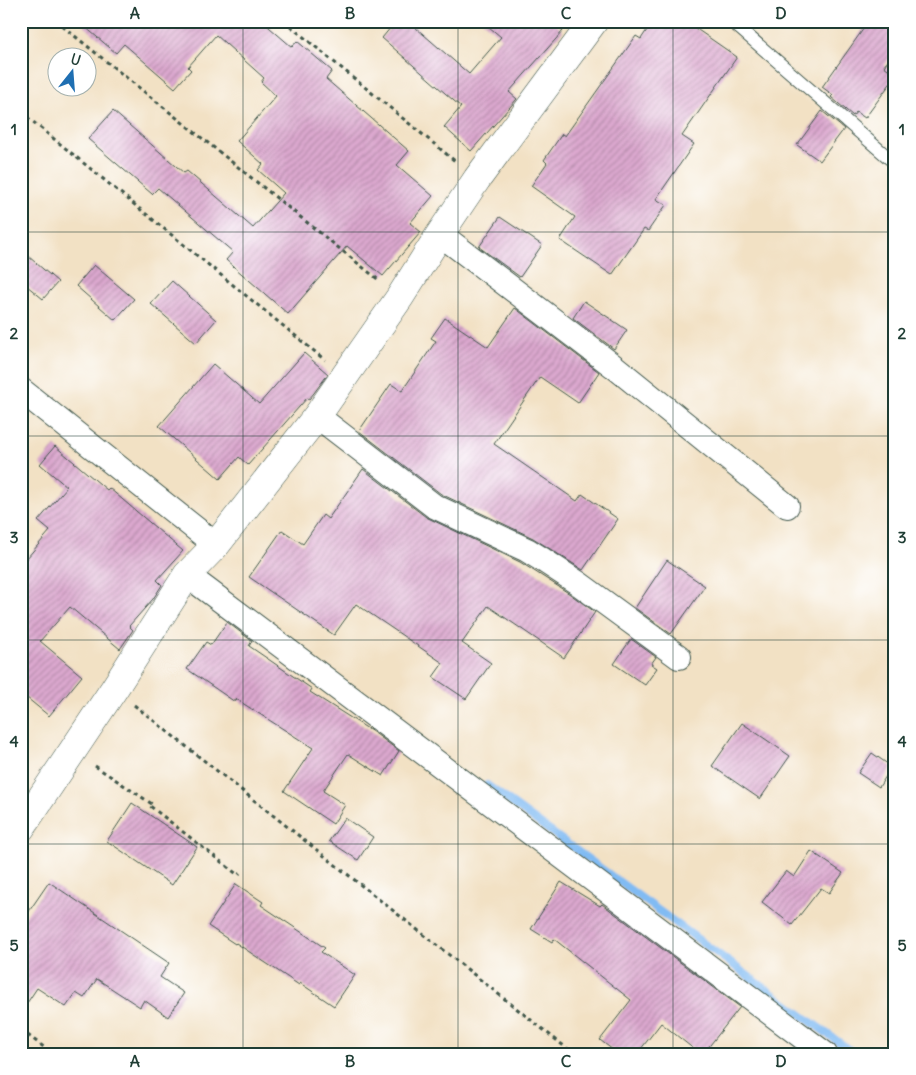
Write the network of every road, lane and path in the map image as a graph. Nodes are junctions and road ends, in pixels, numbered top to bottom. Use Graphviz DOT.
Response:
graph roads {
  1 [pos="56,21"];
  2 [pos="284,21"];
  3 [pos="594,21"];
  4 [pos="732,21"];
  5 [pos="21,112"];
  6 [pos="477,179"];
  7 [pos="440,234"];
  8 [pos="400,297"];
  9 [pos="345,376"];
  10 [pos="21,390"];
  11 [pos="317,416"];
  12 [pos="787,506"];
  13 [pos="216,546"];
  14 [pos="187,575"];
  15 [pos="680,657"];
  16 [pos="114,689"];
  17 [pos="73,751"];
  18 [pos="21,828"];
  19 [pos="240,873"];
  20 [pos="21,1030"];
  21 [pos="53,1054"];
  22 [pos="574,1054"];
  23 [pos="825,1054"];
  1 -- 8 [label="path"];
  2 -- 6 [label="path"];
  3 -- 6 [label="main road"];
  4 -- 4 [label="lane"];
  5 -- 9 [label="path"];
  6 -- 7 [label="main road"];
  7 -- 8 [label="main road"];
  7 -- 12 [label="street"];
  8 -- 9 [label="main road"];
  9 -- 11 [label="main road"];
  10 -- 13 [label="street"];
  11 -- 13 [label="main road"];
  11 -- 15 [label="street"];
  13 -- 14 [label="main road"];
  14 -- 16 [label="main road"];
  14 -- 23 [label="street"];
  16 -- 17 [label="main road"];
  16 -- 22 [label="path"];
  17 -- 18 [label="main road"];
  17 -- 19 [label="path"];
  20 -- 21 [label="path"];
}
